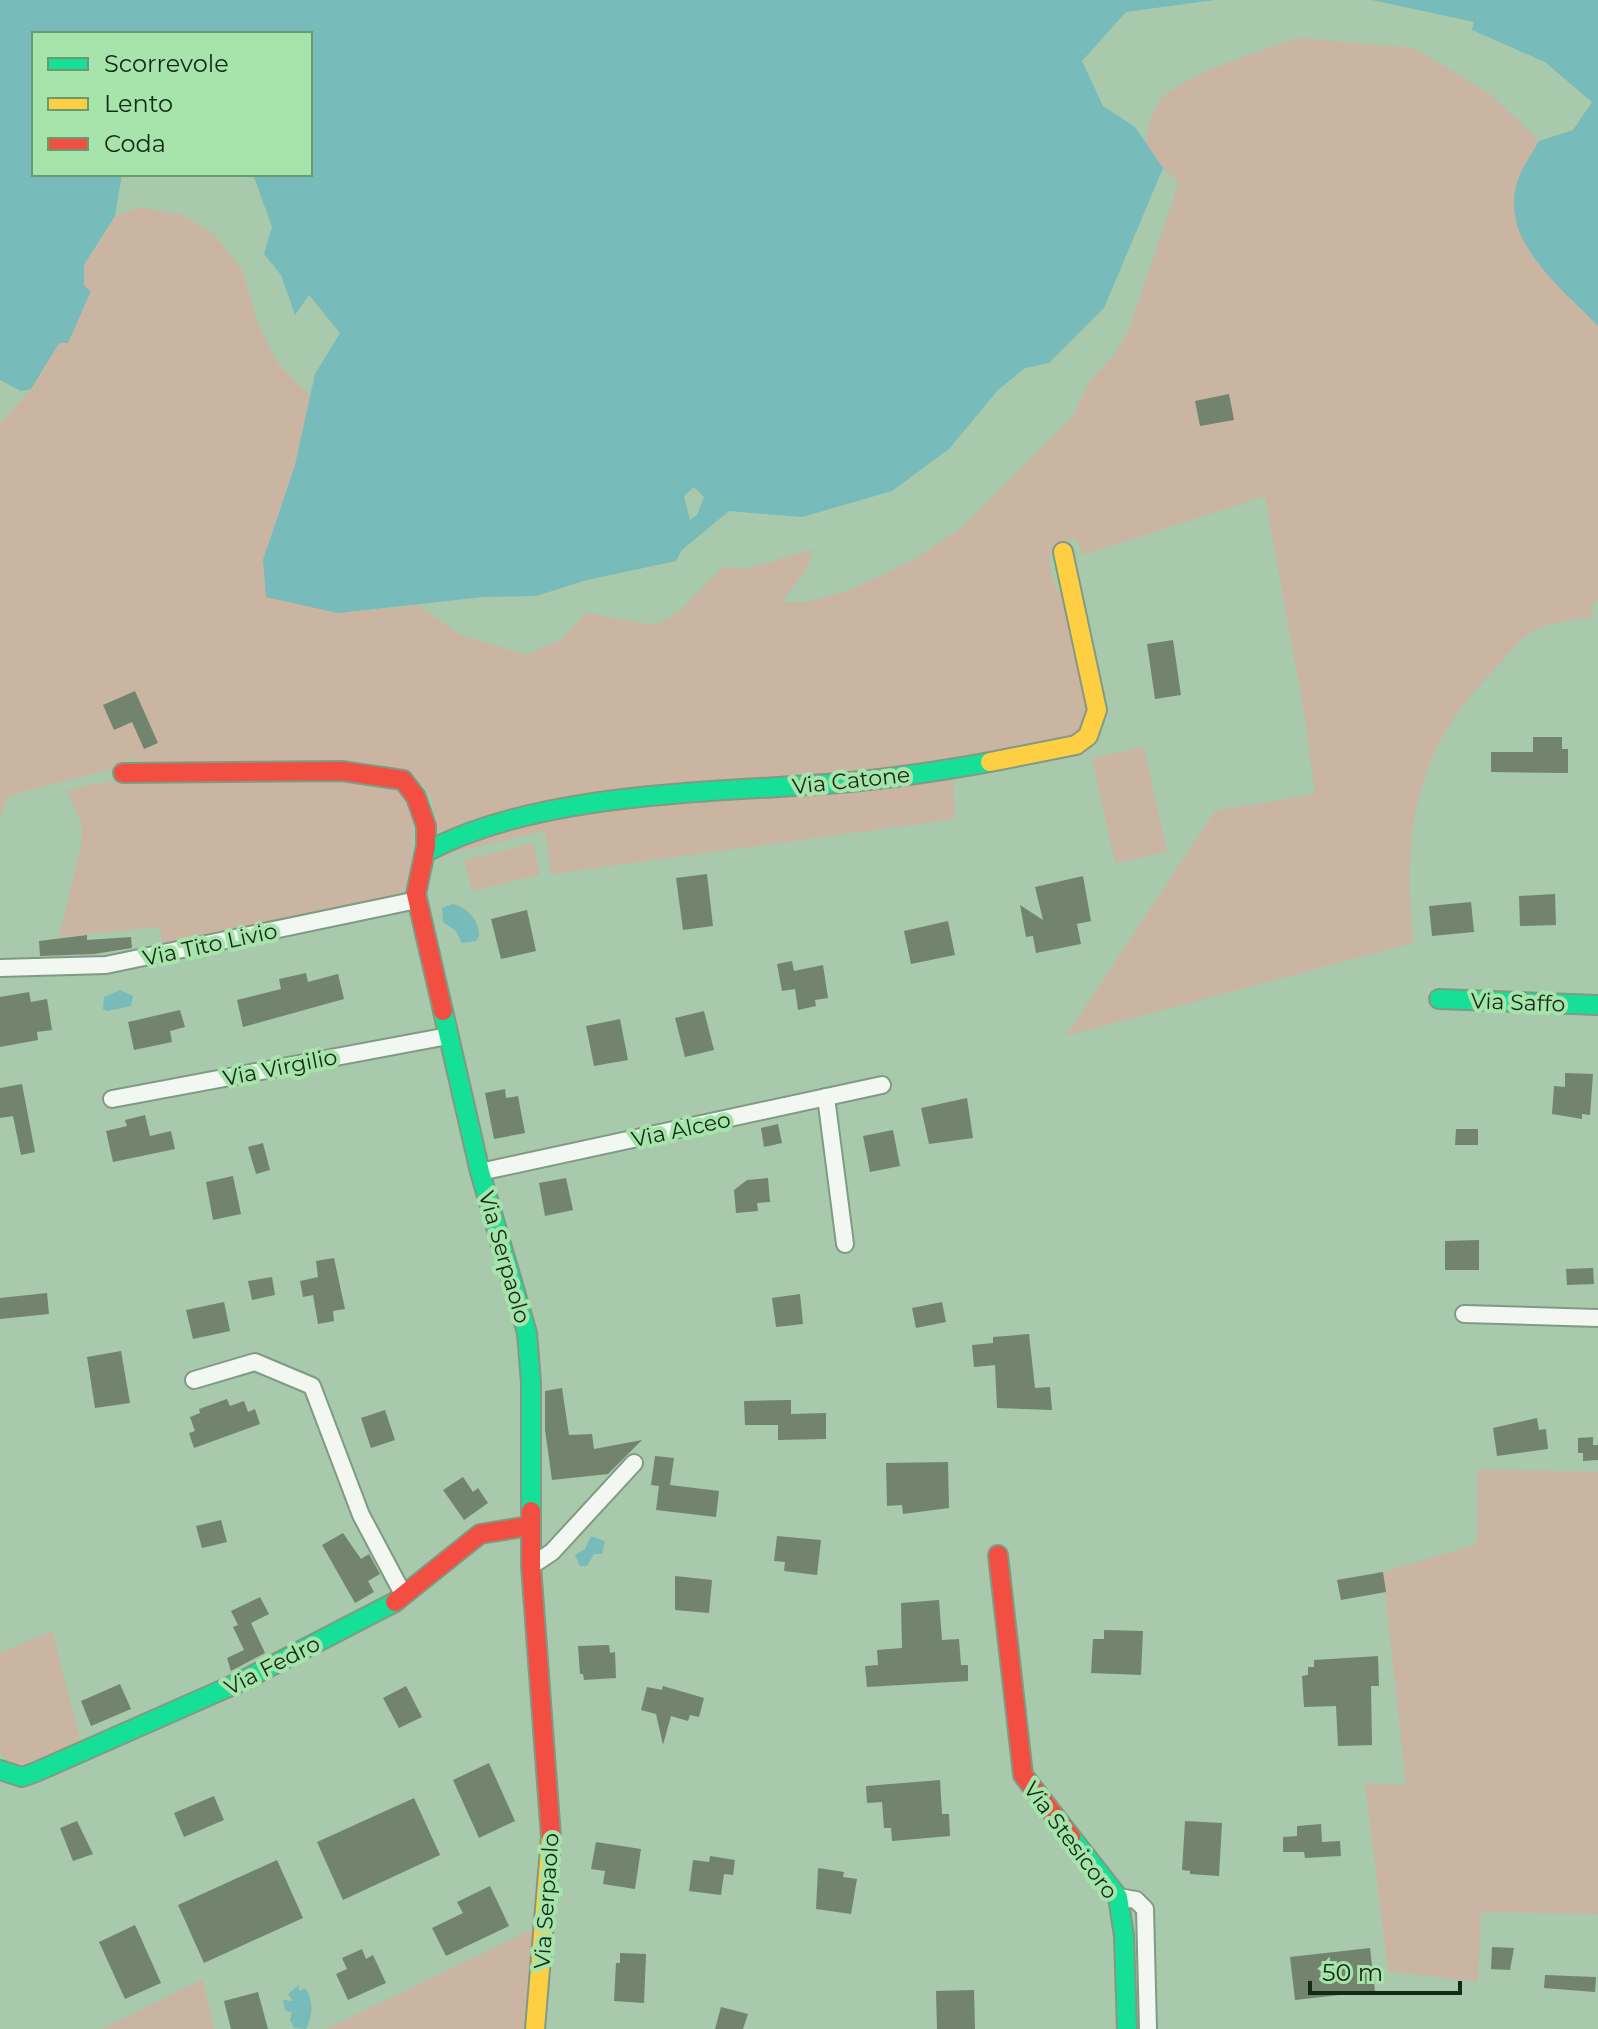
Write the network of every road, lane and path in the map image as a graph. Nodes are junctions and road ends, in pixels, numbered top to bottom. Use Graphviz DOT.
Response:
graph roads {
  1 [pos="1063,552"];
  2 [pos="123,773"];
  3 [pos="426,852"];
  4 [pos="417,900"];
  5 [pos="0,968"];
  6 [pos="1439,999"];
  7 [pos="1598,1005"];
  8 [pos="448,1036"];
  9 [pos="882,1085"];
  10 [pos="826,1097"];
  11 [pos="112,1099"];
  12 [pos="480,1172"];
  13 [pos="845,1244"];
  14 [pos="1464,1314"];
  15 [pos="1598,1318"];
  16 [pos="194,1380"];
  17 [pos="634,1463"];
  18 [pos="529,1526"];
  19 [pos="998,1555"];
  20 [pos="531,1566"];
  21 [pos="403,1594"];
  22 [pos="0,1770"];
  23 [pos="1118,1897"];
  24 [pos="535,2029"];
  25 [pos="1127,2029"];
  26 [pos="1148,2029"];
  1 -- 3 [label="street, Via Catone"];
  2 -- 3 [label="street, Via Serpaolo"];
  3 -- 4 [label="street, Via Serpaolo"];
  4 -- 5 [label="street, Via Tito Livio"];
  4 -- 8 [label="street, Via Serpaolo"];
  6 -- 7 [label="street, Via Saffo"];
  8 -- 11 [label="street, Via Virgilio"];
  8 -- 12 [label="street, Via Serpaolo"];
  9 -- 10 [label="street, Via Alceo"];
  10 -- 12 [label="street, Via Alceo"];
  10 -- 13 [label="street"];
  12 -- 18 [label="street, Via Serpaolo"];
  14 -- 15 [label="street"];
  16 -- 21 [label="street"];
  17 -- 20 [label="street"];
  18 -- 20 [label="street, Via Serpaolo"];
  18 -- 21 [label="street, Via Fedro"];
  19 -- 23 [label="street, Via Stesicoro"];
  20 -- 24 [label="street, Via Serpaolo"];
  21 -- 22 [label="street, Via Fedro"];
  23 -- 25 [label="street, Via Stesicoro"];
  23 -- 26 [label="street"];
}
